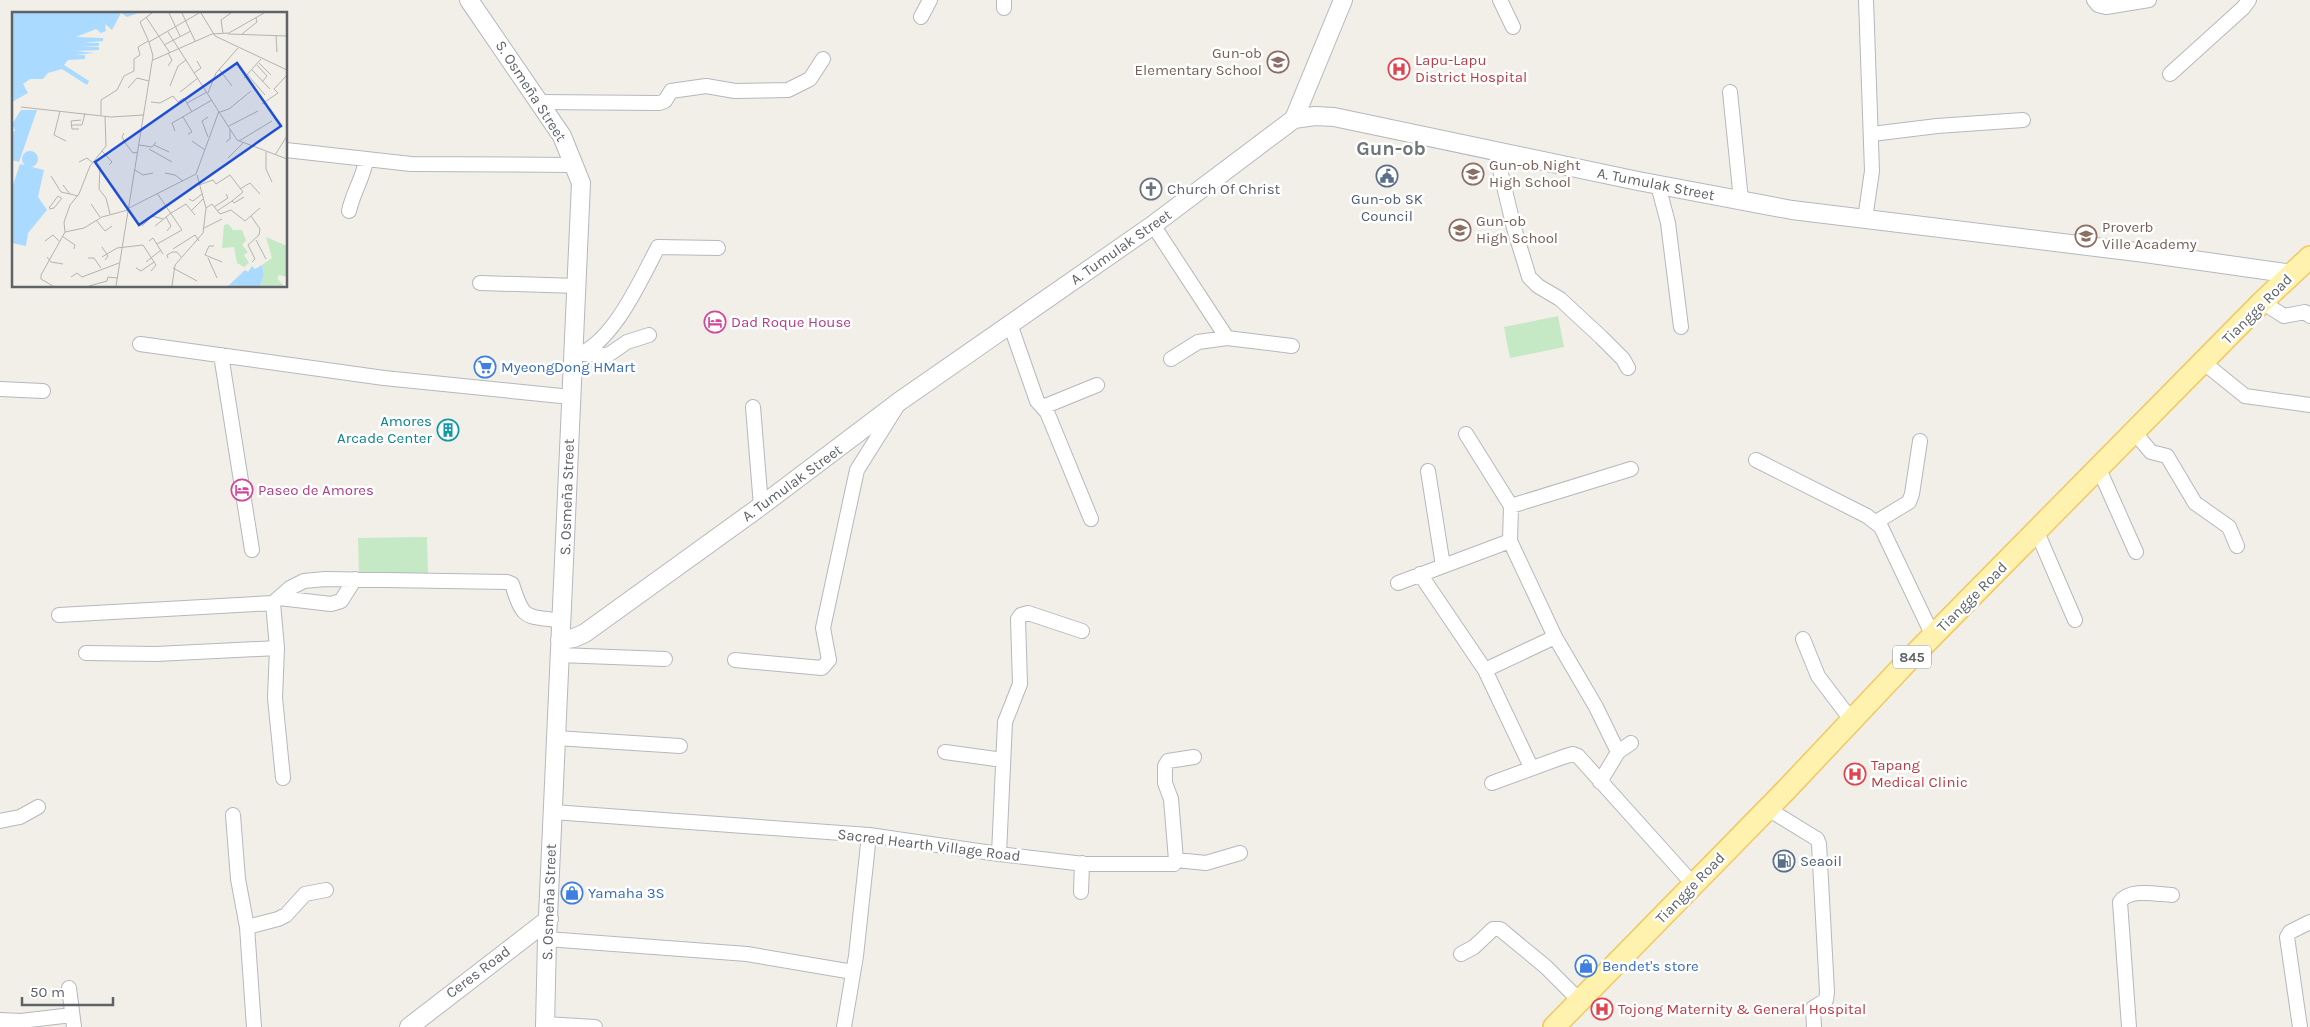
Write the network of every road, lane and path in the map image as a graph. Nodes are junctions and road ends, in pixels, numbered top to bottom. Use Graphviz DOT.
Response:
graph roads {
  1 [pos="470,0"];
  2 [pos="930,0"];
  3 [pos="1343,0"];
  4 [pos="1500,0"];
  5 [pos="1866,0"];
  6 [pos="2094,0"];
  7 [pos="2149,0"];
  8 [pos="2249,0"];
  9 [pos="922,17"];
  10 [pos="1514,27"];
  11 [pos="823,59"];
  12 [pos="2170,74"];
  13 [pos="1730,92"];
  14 [pos="538,102"];
  15 [pos="1294,119"];
  16 [pos="2023,120"];
  17 [pos="1872,134"];
  18 [pos="288,150"];
  19 [pos="1496,152"];
  20 [pos="366,160"];
  21 [pos="576,165"];
  22 [pos="1658,185"];
  23 [pos="1741,200"];
  24 [pos="349,211"];
  25 [pos="1865,219"];
  26 [pos="1153,225"];
  27 [pos="718,248"];
  28 [pos="2310,257"];
  29 [pos="2292,274"];
  30 [pos="480,283"];
  31 [pos="577,286"];
  32 [pos="2262,302"];
  33 [pos="2310,316"];
  34 [pos="1010,324"];
  35 [pos="1681,327"];
  36 [pos="649,335"];
  37 [pos="1227,338"];
  38 [pos="140,344"];
  39 [pos="1292,346"];
  40 [pos="221,355"];
  41 [pos="579,355"];
  42 [pos="1170,359"];
  43 [pos="2203,362"];
  44 [pos="1628,368"];
  45 [pos="1097,385"];
  46 [pos="0,389"];
  47 [pos="42,391"];
  48 [pos="571,396"];
  49 [pos="900,401"];
  50 [pos="2310,405"];
  51 [pos="753,407"];
  52 [pos="1043,407"];
  53 [pos="1466,434"];
  54 [pos="2135,434"];
  55 [pos="1920,440"];
  56 [pos="1756,460"];
  57 [pos="1631,469"];
  58 [pos="2099,469"];
  59 [pos="1428,471"];
  60 [pos="761,506"];
  61 [pos="1511,506"];
  62 [pos="1091,519"];
  63 [pos="1876,522"];
  64 [pos="2037,532"];
  65 [pos="1510,541"];
  66 [pos="2237,546"];
  67 [pos="252,550"];
  68 [pos="2136,552"];
  69 [pos="1443,566"];
  70 [pos="1420,574"];
  71 [pos="355,579"];
  72 [pos="1398,583"];
  73 [pos="276,601"];
  74 [pos="59,615"];
  75 [pos="2075,620"];
  76 [pos="562,621"];
  77 [pos="1082,631"];
  78 [pos="1933,636"];
  79 [pos="1555,637"];
  80 [pos="1803,639"];
  81 [pos="559,647"];
  82 [pos="277,648"];
  83 [pos="86,653"];
  84 [pos="665,659"];
  85 [pos="735,660"];
  86 [pos="1485,670"];
  87 [pos="1852,721"];
  88 [pos="556,738"];
  89 [pos="1631,743"];
  90 [pos="680,746"];
  91 [pos="945,752"];
  92 [pos="1618,752"];
  93 [pos="1194,757"];
  94 [pos="1003,760"];
  95 [pos="1531,768"];
  96 [pos="283,778"];
  97 [pos="1600,782"];
  98 [pos="1492,783"];
  99 [pos="38,808"];
  100 [pos="1768,809"];
  101 [pos="552,812"];
  102 [pos="233,815"];
  103 [pos="0,821"];
  104 [pos="869,835"];
  105 [pos="999,854"];
  106 [pos="1240,854"];
  107 [pos="1176,860"];
  108 [pos="1082,863"];
  109 [pos="1693,884"];
  110 [pos="326,890"];
  111 [pos="1081,892"];
  112 [pos="2172,895"];
  113 [pos="549,919"];
  114 [pos="2310,922"];
  115 [pos="247,927"];
  116 [pos="547,939"];
  117 [pos="1461,954"];
  118 [pos="853,972"];
  119 [pos="69,988"];
  120 [pos="1580,1001"];
  121 [pos="0,1020"];
  122 [pos="73,1021"];
  123 [pos="545,1026"];
  124 [pos="254,1027"];
  125 [pos="409,1027"];
  126 [pos="595,1027"];
  127 [pos="844,1027"];
  128 [pos="1554,1027"];
  129 [pos="1814,1027"];
  130 [pos="2129,1027"];
  131 [pos="2300,1027"];
  1 -- 14 [label="street, S. Osmeña Street"];
  2 -- 9 [label="street"];
  3 -- 15 [label="street"];
  4 -- 10 [label="street"];
  5 -- 17 [label="street"];
  6 -- 7 [label="street"];
  8 -- 12 [label="street"];
  11 -- 14 [label="street"];
  13 -- 23 [label="street"];
  14 -- 21 [label="street, S. Osmeña Street"];
  15 -- 19 [label="street, A. Tumulak Street"];
  15 -- 26 [label="street, A. Tumulak Street"];
  16 -- 17 [label="street"];
  17 -- 25 [label="street"];
  18 -- 20 [label="street"];
  19 -- 22 [label="street, A. Tumulak Street"];
  19 -- 44 [label="street"];
  20 -- 21 [label="street"];
  20 -- 24 [label="street"];
  21 -- 31 [label="street, S. Osmeña Street"];
  22 -- 23 [label="street, A. Tumulak Street"];
  22 -- 35 [label="street"];
  23 -- 25 [label="street, A. Tumulak Street"];
  25 -- 29 [label="street, A. Tumulak Street"];
  26 -- 34 [label="street, A. Tumulak Street"];
  26 -- 37 [label="street"];
  27 -- 41 [label="street"];
  28 -- 29 [label="main road, Tiangge Road / 845"];
  29 -- 32 [label="main road, Tiangge Road / 845"];
  30 -- 31 [label="street"];
  31 -- 41 [label="street, S. Osmeña Street"];
  32 -- 33 [label="street"];
  32 -- 43 [label="main road, Tiangge Road / 845"];
  34 -- 49 [label="street, A. Tumulak Street"];
  34 -- 52 [label="street"];
  36 -- 41 [label="street"];
  37 -- 39 [label="street"];
  37 -- 42 [label="street"];
  38 -- 40 [label="street"];
  40 -- 48 [label="street"];
  40 -- 67 [label="street"];
  41 -- 48 [label="street, S. Osmeña Street"];
  43 -- 50 [label="street"];
  43 -- 54 [label="main road, Tiangge Road / 845"];
  45 -- 52 [label="street"];
  46 -- 47 [label="street"];
  48 -- 76 [label="street, S. Osmeña Street"];
  49 -- 60 [label="street, A. Tumulak Street"];
  49 -- 85 [label="street"];
  51 -- 60 [label="street"];
  52 -- 62 [label="street"];
  53 -- 61 [label="street"];
  54 -- 58 [label="main road, Tiangge Road / 845"];
  54 -- 66 [label="street"];
  55 -- 63 [label="street"];
  56 -- 63 [label="street"];
  57 -- 61 [label="street"];
  58 -- 64 [label="main road, Tiangge Road / 845"];
  58 -- 68 [label="street"];
  59 -- 69 [label="street"];
  60 -- 81 [label="street, A. Tumulak Street"];
  61 -- 65 [label="street"];
  63 -- 78 [label="street"];
  64 -- 75 [label="street"];
  64 -- 78 [label="main road, Tiangge Road / 845"];
  65 -- 69 [label="street"];
  65 -- 79 [label="street"];
  69 -- 70 [label="street"];
  70 -- 72 [label="street"];
  70 -- 86 [label="street"];
  71 -- 73 [label="street"];
  71 -- 73 [label="street"];
  71 -- 76 [label="street"];
  73 -- 74 [label="street"];
  73 -- 82 [label="street"];
  76 -- 81 [label="street, S. Osmeña Street"];
  77 -- 94 [label="street"];
  78 -- 87 [label="main road, Tiangge Road / 845"];
  79 -- 86 [label="street"];
  79 -- 92 [label="street"];
  80 -- 87 [label="street"];
  81 -- 84 [label="street"];
  81 -- 88 [label="street, S. Osmeña Street"];
  82 -- 83 [label="street"];
  82 -- 96 [label="street"];
  86 -- 95 [label="street"];
  87 -- 100 [label="main road, Tiangge Road / 845"];
  88 -- 90 [label="street"];
  88 -- 101 [label="street, S. Osmeña Street"];
  89 -- 92 [label="street"];
  91 -- 94 [label="street"];
  92 -- 97 [label="street"];
  93 -- 107 [label="street"];
  94 -- 105 [label="street"];
  95 -- 97 [label="street"];
  95 -- 98 [label="street"];
  97 -- 109 [label="street"];
  99 -- 103 [label="street"];
  100 -- 109 [label="main road, Tiangge Road / 845"];
  100 -- 129 [label="street"];
  101 -- 104 [label="street, Sacred Hearth Village Road"];
  101 -- 113 [label="street, S. Osmeña Street"];
  102 -- 115 [label="street"];
  104 -- 105 [label="street, Sacred Hearth Village Road"];
  104 -- 118 [label="street"];
  105 -- 108 [label="street, Sacred Hearth Village Road"];
  106 -- 107 [label="street, Sacred Hearth Village Road"];
  107 -- 108 [label="street, Sacred Hearth Village Road"];
  108 -- 111 [label="street"];
  109 -- 120 [label="main road, Tiangge Road / 845"];
  110 -- 115 [label="street"];
  112 -- 130 [label="street"];
  113 -- 116 [label="street, S. Osmeña Street"];
  113 -- 125 [label="street, Ceres Road"];
  114 -- 131 [label="street"];
  115 -- 124 [label="street"];
  116 -- 118 [label="street"];
  116 -- 123 [label="street, S. Osmeña Street"];
  117 -- 120 [label="street"];
  118 -- 127 [label="street"];
  119 -- 122 [label="street"];
  120 -- 128 [label="main road, Tiangge Road / 845"];
  121 -- 122 [label="street"];
  123 -- 126 [label="street"];
}
